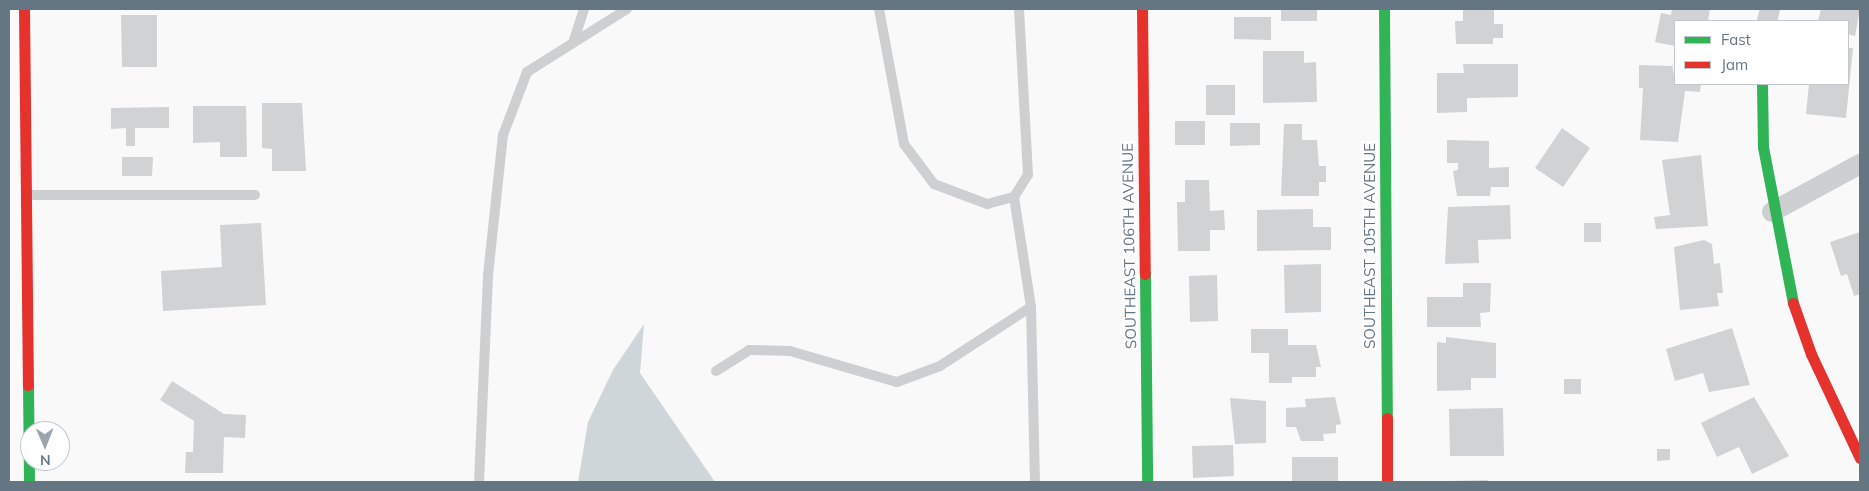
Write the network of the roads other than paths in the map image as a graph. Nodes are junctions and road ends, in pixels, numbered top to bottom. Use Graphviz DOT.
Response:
graph roads {
  1 [pos="24,9"];
  2 [pos="584,9"];
  3 [pos="627,9"];
  4 [pos="879,9"];
  5 [pos="1019,9"];
  6 [pos="1142,9"];
  7 [pos="1384,9"];
  8 [pos="574,40"];
  9 [pos="1762,85"];
  10 [pos="1860,164"];
  11 [pos="255,194"];
  12 [pos="26,195"];
  13 [pos="1014,197"];
  14 [pos="1772,212"];
  15 [pos="1031,307"];
  16 [pos="716,372"];
  17 [pos="1860,458"];
  18 [pos="29,482"];
  19 [pos="479,482"];
  20 [pos="1035,482"];
  21 [pos="1147,482"];
  22 [pos="1387,482"];
  1 -- 12 [label="street"];
  2 -- 8 [label="lane"];
  3 -- 8 [label="lane"];
  4 -- 13 [label="lane"];
  5 -- 13 [label="lane"];
  6 -- 21 [label="street, SOUTHEAST 106TH AVENUE"];
  7 -- 22 [label="street, SOUTHEAST 105TH AVENUE"];
  8 -- 19 [label="lane"];
  9 -- 14 [label="street"];
  10 -- 14 [label="street"];
  11 -- 12 [label="lane"];
  12 -- 18 [label="street"];
  13 -- 15 [label="lane"];
  14 -- 17 [label="street"];
  15 -- 16 [label="lane"];
  15 -- 20 [label="lane"];
}
